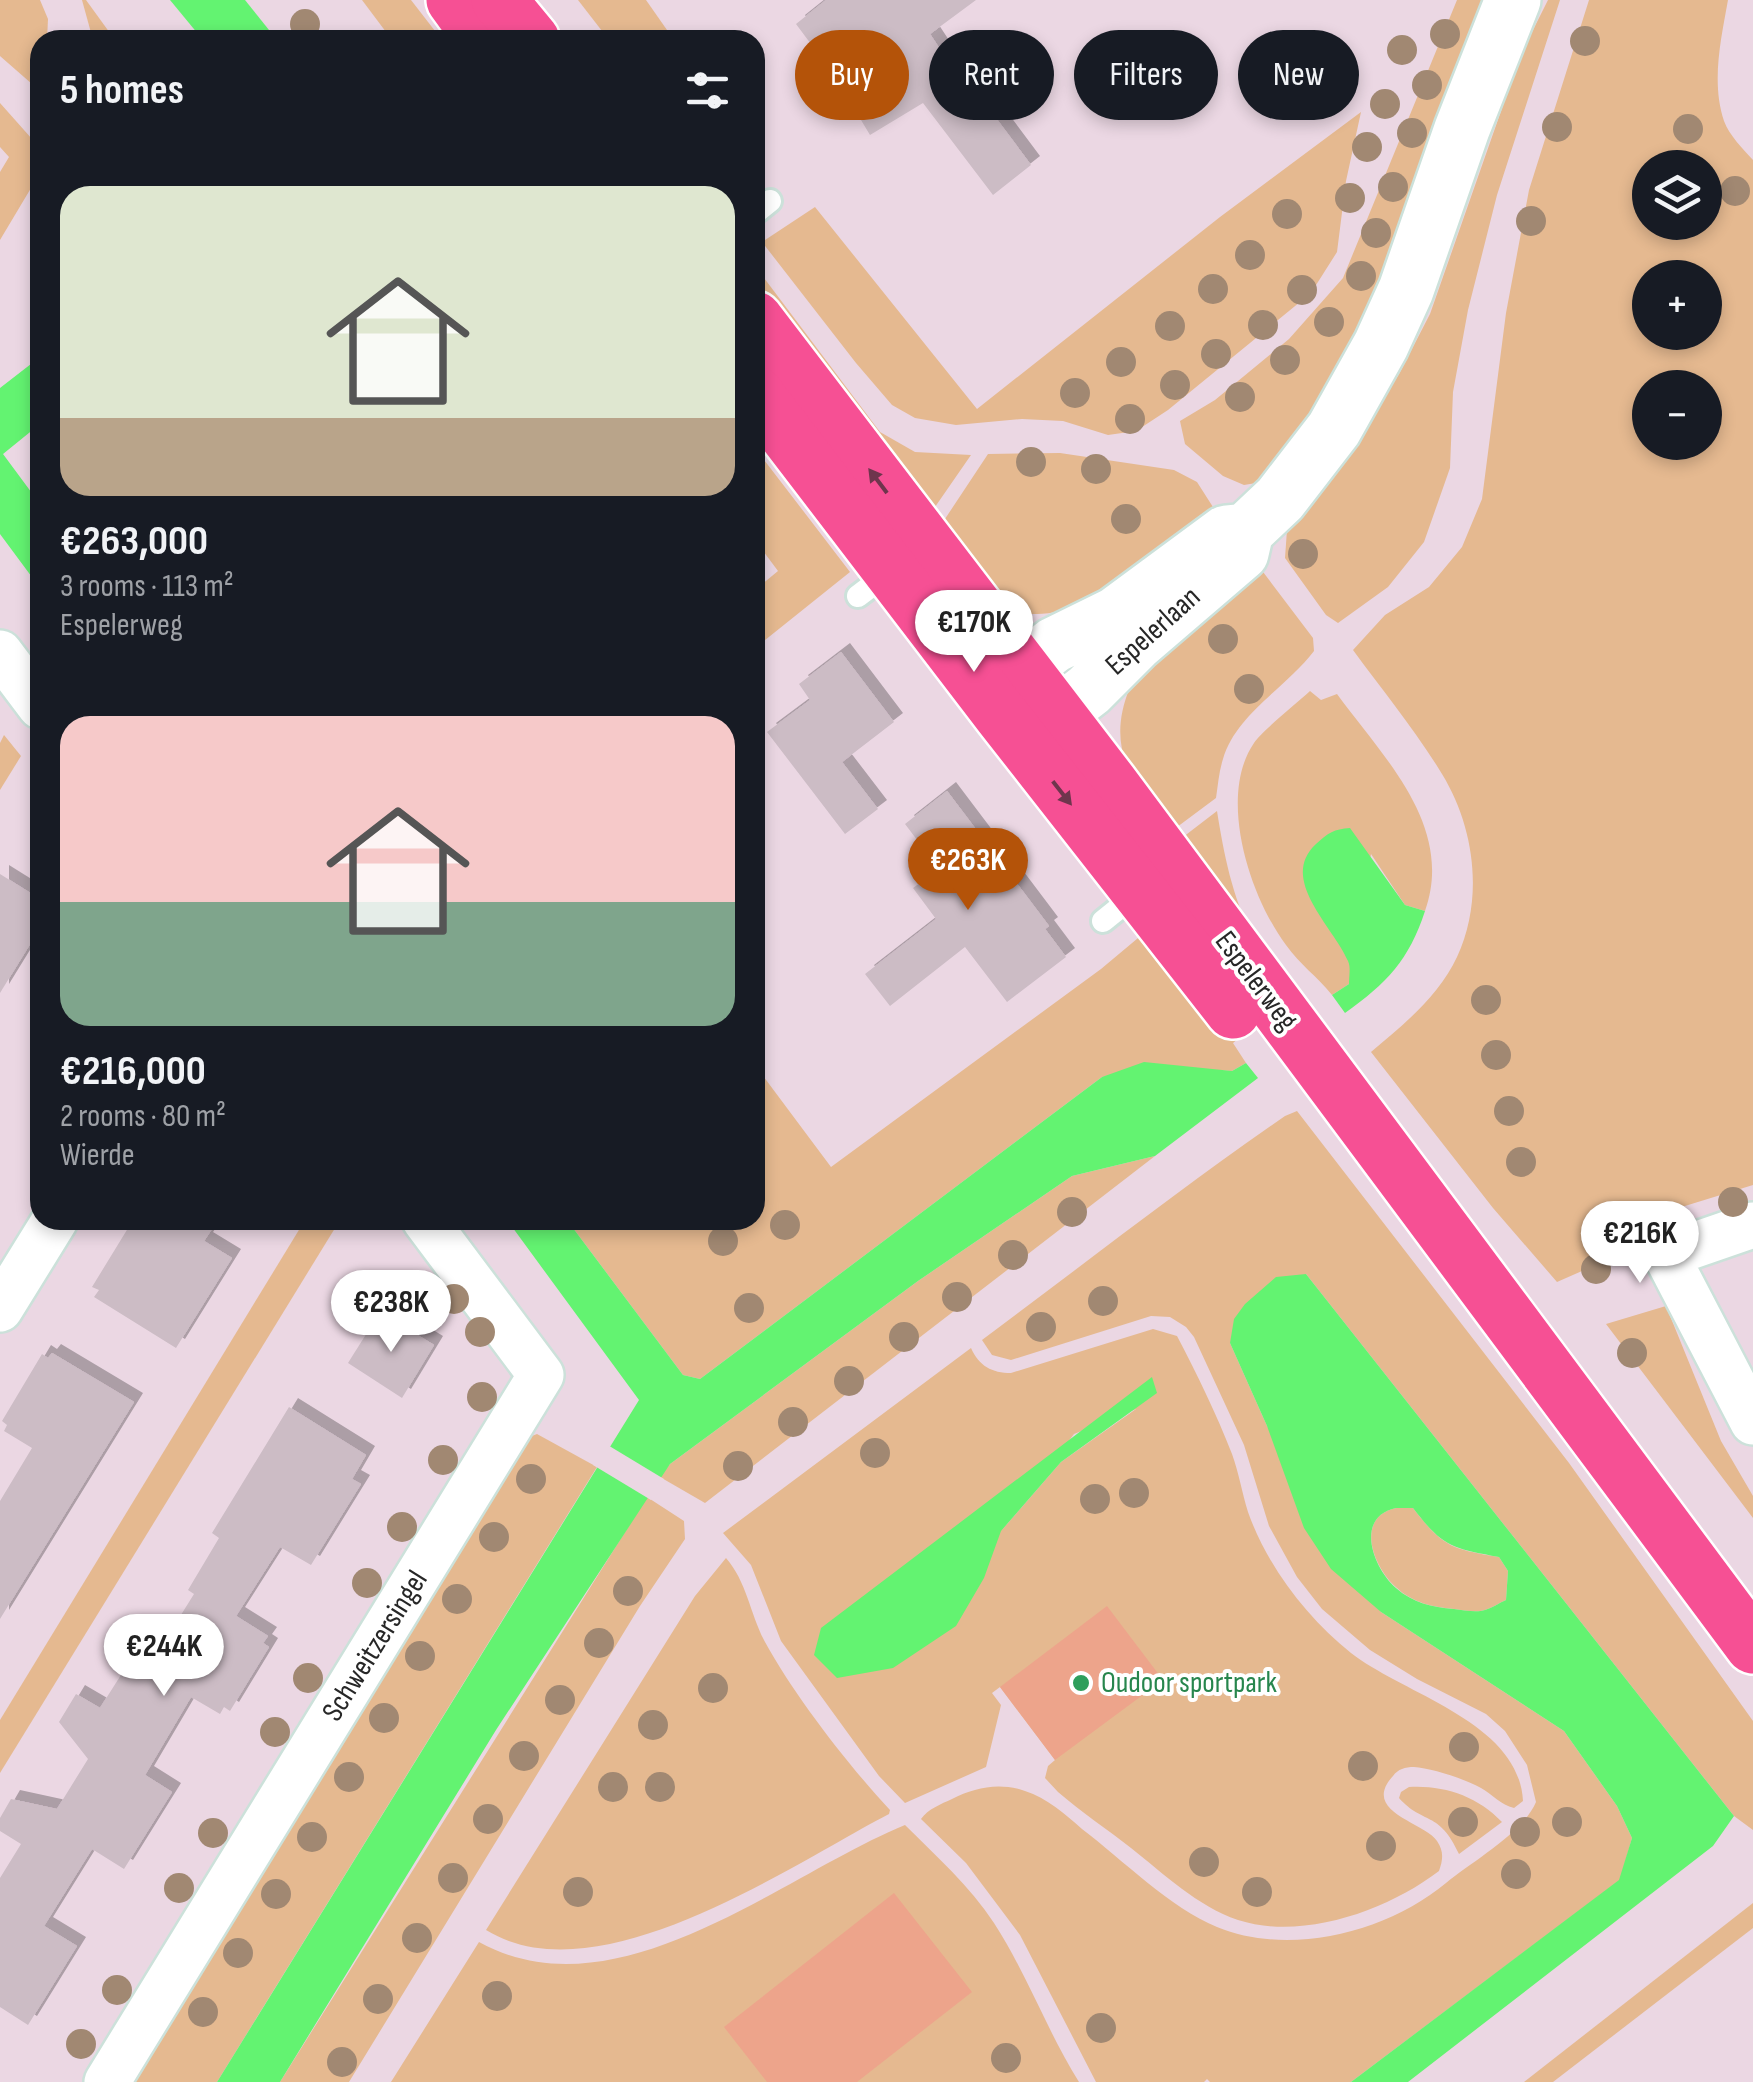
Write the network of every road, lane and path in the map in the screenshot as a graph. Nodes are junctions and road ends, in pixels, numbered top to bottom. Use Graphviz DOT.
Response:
graph roads {
  1 [pos="454,0"];
  2 [pos="499,0"];
  3 [pos="1513,0"];
  4 [pos="476,30"];
  5 [pos="524,30"];
  6 [pos="765,337"];
  7 [pos="765,406"];
  8 [pos="1246,531"];
  9 [pos="891,570"];
  10 [pos="0,652"];
  11 [pos="30,692"];
  12 [pos="1013,692"];
  13 [pos="1058,714"];
  14 [pos="1138,894"];
  15 [pos="1318,1092"];
  16 [pos="1753,1225"];
  17 [pos="49,1230"];
  18 [pos="432,1230"];
  19 [pos="0,1309"];
  20 [pos="1753,1422"];
  21 [pos="1753,1646"];
  22 [pos="1753,1687"];
  23 [pos="107,2082"];
  1 -- 4 [label="main road"];
  2 -- 5 [label="main road"];
  3 -- 8 [label="main road, Espelerlaan"];
  9 -- 6 [label="main road, Espelerweg, one-way"];
  7 -- 9 [label="main road, Espelerweg"];
  8 -- 12 [label="main road, Espelerlaan"];
  8 -- 13 [label="main road, Espelerlaan"];
  9 -- 12 [label="main road, Espelerweg"];
  10 -- 11 [label="street"];
  12 -- 13 [label="main road"];
  12 -- 14 [label="main road, Espelerweg, one-way"];
  13 -- 14 [label="main road, Espelerweg"];
  14 -- 15 [label="main road, Espelerweg"];
  15 -- 21 [label="main road, Espelerweg"];
  15 -- 22 [label="main road, Espelerweg"];
  16 -- 20 [label="street"];
  17 -- 19 [label="street"];
  18 -- 23 [label="street, Schweitzersingel"];
}
